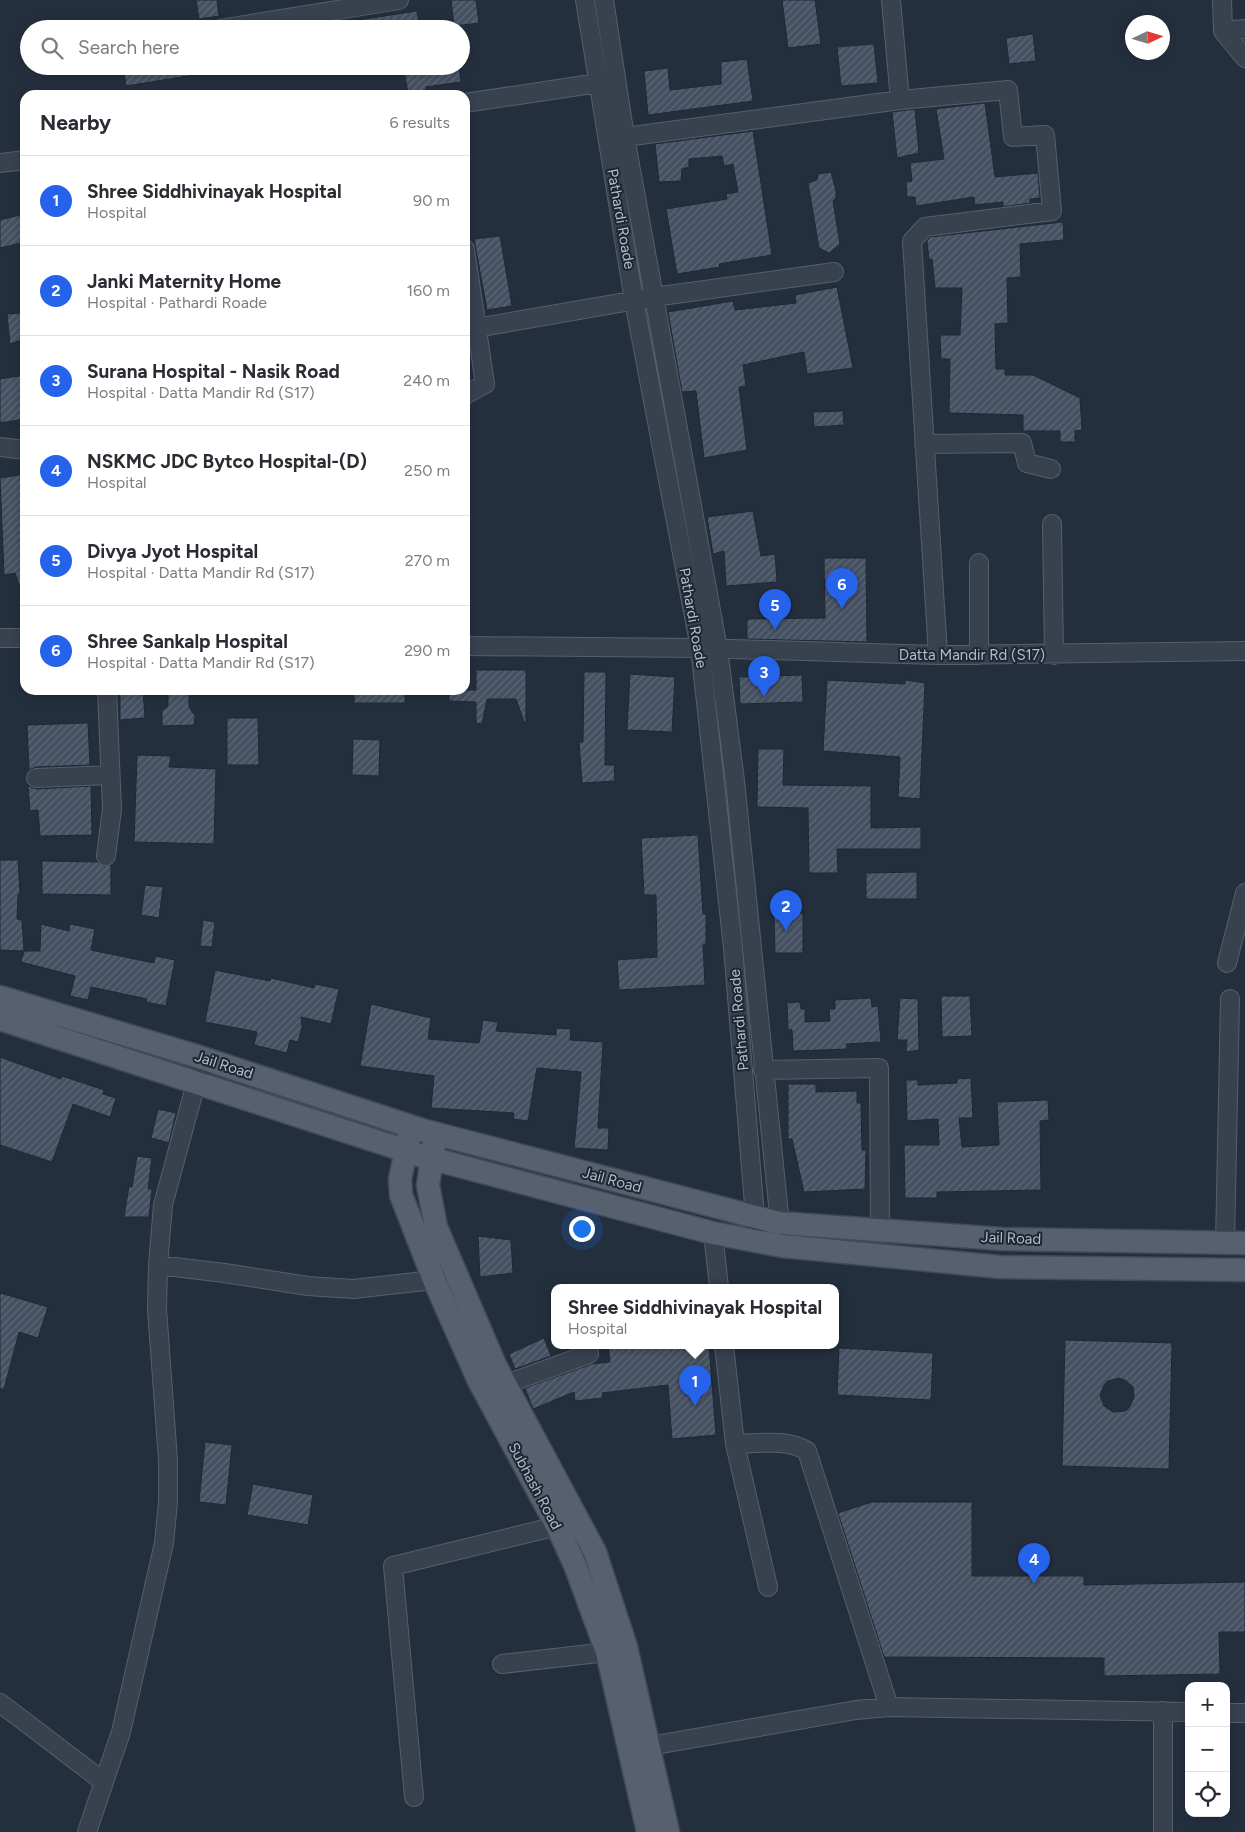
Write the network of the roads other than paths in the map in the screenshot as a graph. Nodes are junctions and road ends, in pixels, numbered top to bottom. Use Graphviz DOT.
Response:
graph roads {
  1 [pos="399,0"];
  2 [pos="585,0"];
  3 [pos="604,0"];
  4 [pos="892,0"];
  5 [pos="1222,0"];
  6 [pos="276,20"];
  7 [pos="1245,29"];
  8 [pos="1223,31"];
  9 [pos="1245,58"];
  10 [pos="598,84"];
  11 [pos="900,100"];
  12 [pos="470,102"];
  13 [pos="625,137"];
  14 [pos="20,161"];
  15 [pos="0,163"];
  16 [pos="834,272"];
  17 [pos="470,285"];
  18 [pos="654,297"];
  19 [pos="634,301"];
  20 [pos="476,328"];
  21 [pos="470,392"];
  22 [pos="924,444"];
  23 [pos="0,448"];
  24 [pos="20,450"];
  25 [pos="1051,469"];
  26 [pos="1052,524"];
  27 [pos="979,563"];
  28 [pos="0,638"];
  29 [pos="20,638"];
  30 [pos="470,646"];
  31 [pos="700,648"];
  32 [pos="718,649"];
  33 [pos="1245,651"];
  34 [pos="938,655"];
  35 [pos="979,655"];
  36 [pos="1054,655"];
  37 [pos="107,695"];
  38 [pos="110,775"];
  39 [pos="36,778"];
  40 [pos="106,856"];
  41 [pos="1245,893"];
  42 [pos="1227,963"];
  43 [pos="0,997"];
  44 [pos="1230,1000"];
  45 [pos="60,1015"];
  46 [pos="0,1019"];
  47 [pos="53,1036"];
  48 [pos="206,1060"];
  49 [pos="763,1070"];
  50 [pos="196,1083"];
  51 [pos="411,1127"];
  52 [pos="436,1134"];
  53 [pos="406,1151"];
  54 [pos="432,1158"];
  55 [pos="755,1218"];
  56 [pos="779,1223"];
  57 [pos="880,1230"];
  58 [pos="713,1233"];
  59 [pos="756,1241"];
  60 [pos="1235,1243"];
  61 [pos="782,1246"];
  62 [pos="158,1266"];
  63 [pos="1245,1270"];
  64 [pos="434,1280"];
  65 [pos="718,1284"];
  66 [pos="587,1349"];
  67 [pos="724,1349"];
  68 [pos="506,1384"];
  69 [pos="735,1444"];
  70 [pos="557,1526"];
  71 [pos="768,1587"];
  72 [pos="607,1652"];
  73 [pos="502,1664"];
  74 [pos="0,1703"];
  75 [pos="888,1706"];
  76 [pos="1163,1712"];
  77 [pos="1185,1712"];
  78 [pos="1230,1712"];
  79 [pos="1245,1713"];
  80 [pos="638,1748"];
  81 [pos="104,1782"];
  82 [pos="414,1797"];
  83 [pos="87,1832"];
  84 [pos="648,1832"];
  85 [pos="668,1832"];
  86 [pos="1163,1832"];
  1 -- 6 [label="street"];
  2 -- 10 [label="street, Pathardi Roade"];
  3 -- 13 [label="street"];
  4 -- 11 [label="street"];
  5 -- 8 [label="street"];
  7 -- 8 [label="street"];
  8 -- 9 [label="street"];
  10 -- 12 [label="street"];
  10 -- 19 [label="street, Pathardi Roade"];
  11 -- 13 [label="street"];
  11 -- 22 [label="street"];
  13 -- 18 [label="street"];
  14 -- 15 [label="street"];
  16 -- 18 [label="street"];
  17 -- 20 [label="street"];
  18 -- 19 [label="street"];
  18 -- 32 [label="street"];
  19 -- 20 [label="street"];
  19 -- 31 [label="street, Pathardi Roade"];
  20 -- 21 [label="street"];
  22 -- 25 [label="street"];
  22 -- 34 [label="street"];
  23 -- 24 [label="street"];
  26 -- 36 [label="street"];
  27 -- 35 [label="street"];
  28 -- 29 [label="street"];
  30 -- 31 [label="street, Datta Mandir Rd (S17)"];
  31 -- 32 [label="street, Datta Mandir Rd (S17)"];
  31 -- 55 [label="street, Pathardi Roade"];
  32 -- 34 [label="street, Datta Mandir Rd (S17)"];
  32 -- 49 [label="street"];
  33 -- 36 [label="street, Datta Mandir Rd (S17)"];
  34 -- 35 [label="street, Datta Mandir Rd (S17)"];
  35 -- 36 [label="street, Datta Mandir Rd (S17)"];
  37 -- 38 [label="street"];
  38 -- 39 [label="street"];
  38 -- 40 [label="street"];
  41 -- 42 [label="street"];
  43 -- 45 [label="main road, Jail Road"];
  44 -- 60 [label="street"];
  45 -- 47 [label="main road"];
  45 -- 48 [label="main road, Jail Road"];
  46 -- 47 [label="main road, Jail Road"];
  47 -- 50 [label="main road, Jail Road"];
  48 -- 50 [label="street"];
  48 -- 51 [label="main road, Jail Road"];
  49 -- 56 [label="street"];
  49 -- 57 [label="street"];
  50 -- 53 [label="main road, Jail Road"];
  50 -- 62 [label="street"];
  51 -- 52 [label="main road, Jail Road"];
  51 -- 53 [label="main road, Subhash Road"];
  52 -- 54 [label="main road, Subhash Road"];
  52 -- 55 [label="main road, Jail Road"];
  53 -- 54 [label="main road, Jail Road"];
  53 -- 64 [label="main road, Subhash Road"];
  54 -- 58 [label="main road, Jail Road"];
  54 -- 68 [label="main road, Subhash Road"];
  55 -- 56 [label="main road, Jail Road"];
  55 -- 59 [label="street, Pathardi Roade"];
  56 -- 57 [label="main road, Jail Road"];
  56 -- 61 [label="street"];
  57 -- 60 [label="main road, Jail Road"];
  58 -- 59 [label="main road, Jail Road"];
  58 -- 65 [label="street"];
  59 -- 61 [label="main road, Jail Road"];
  61 -- 63 [label="main road, Jail Road"];
  62 -- 64 [label="street"];
  62 -- 81 [label="street"];
  64 -- 70 [label="main road, Subhash Road"];
  66 -- 68 [label="street"];
  67 -- 69 [label="street"];
  68 -- 80 [label="main road, Subhash Road"];
  69 -- 71 [label="street"];
  69 -- 75 [label="street"];
  70 -- 72 [label="main road, Subhash Road"];
  70 -- 82 [label="street"];
  72 -- 73 [label="street"];
  72 -- 80 [label="main road, Subhash Road"];
  74 -- 81 [label="street"];
  75 -- 76 [label="street"];
  75 -- 80 [label="street"];
  76 -- 77 [label="street"];
  76 -- 86 [label="street"];
  78 -- 79 [label="street"];
  80 -- 84 [label="main road, Subhash Road"];
  80 -- 85 [label="main road, Subhash Road"];
  81 -- 83 [label="street"];
}
